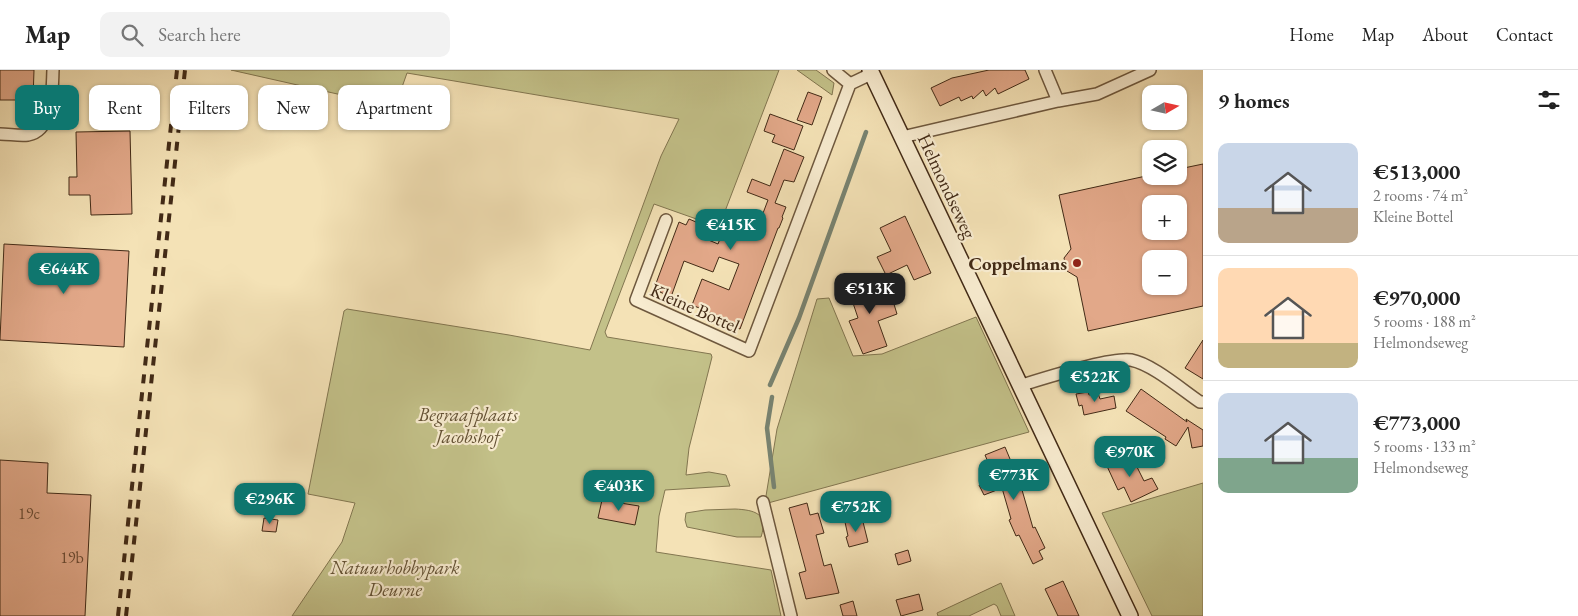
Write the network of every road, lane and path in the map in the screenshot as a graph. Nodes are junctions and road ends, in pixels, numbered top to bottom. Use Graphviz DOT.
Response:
graph roads {
  1 [pos="54,70"];
  2 [pos="833,70"];
  3 [pos="1045,70"];
  4 [pos="1150,70"];
  5 [pos="870,72"];
  6 [pos="850,84"];
  7 [pos="1058,101"];
  8 [pos="0,134"];
  9 [pos="902,137"];
  10 [pos="666,220"];
  11 [pos="1019,386"];
  12 [pos="1203,402"];
  13 [pos="763,502"];
  14 [pos="790,616"];
  15 [pos="1130,616"];
  1 -- 8 [label="street"];
  2 -- 6 [label="street"];
  3 -- 7 [label="street"];
  4 -- 7 [label="street"];
  5 -- 6 [label="street"];
  5 -- 9 [label="street, Helmondseweg"];
  6 -- 10 [label="street, Kleine Bottel"];
  7 -- 9 [label="street"];
  9 -- 11 [label="street, Helmondseweg"];
  11 -- 12 [label="street"];
  11 -- 15 [label="street, Helmondseweg"];
  13 -- 14 [label="street"];
}
